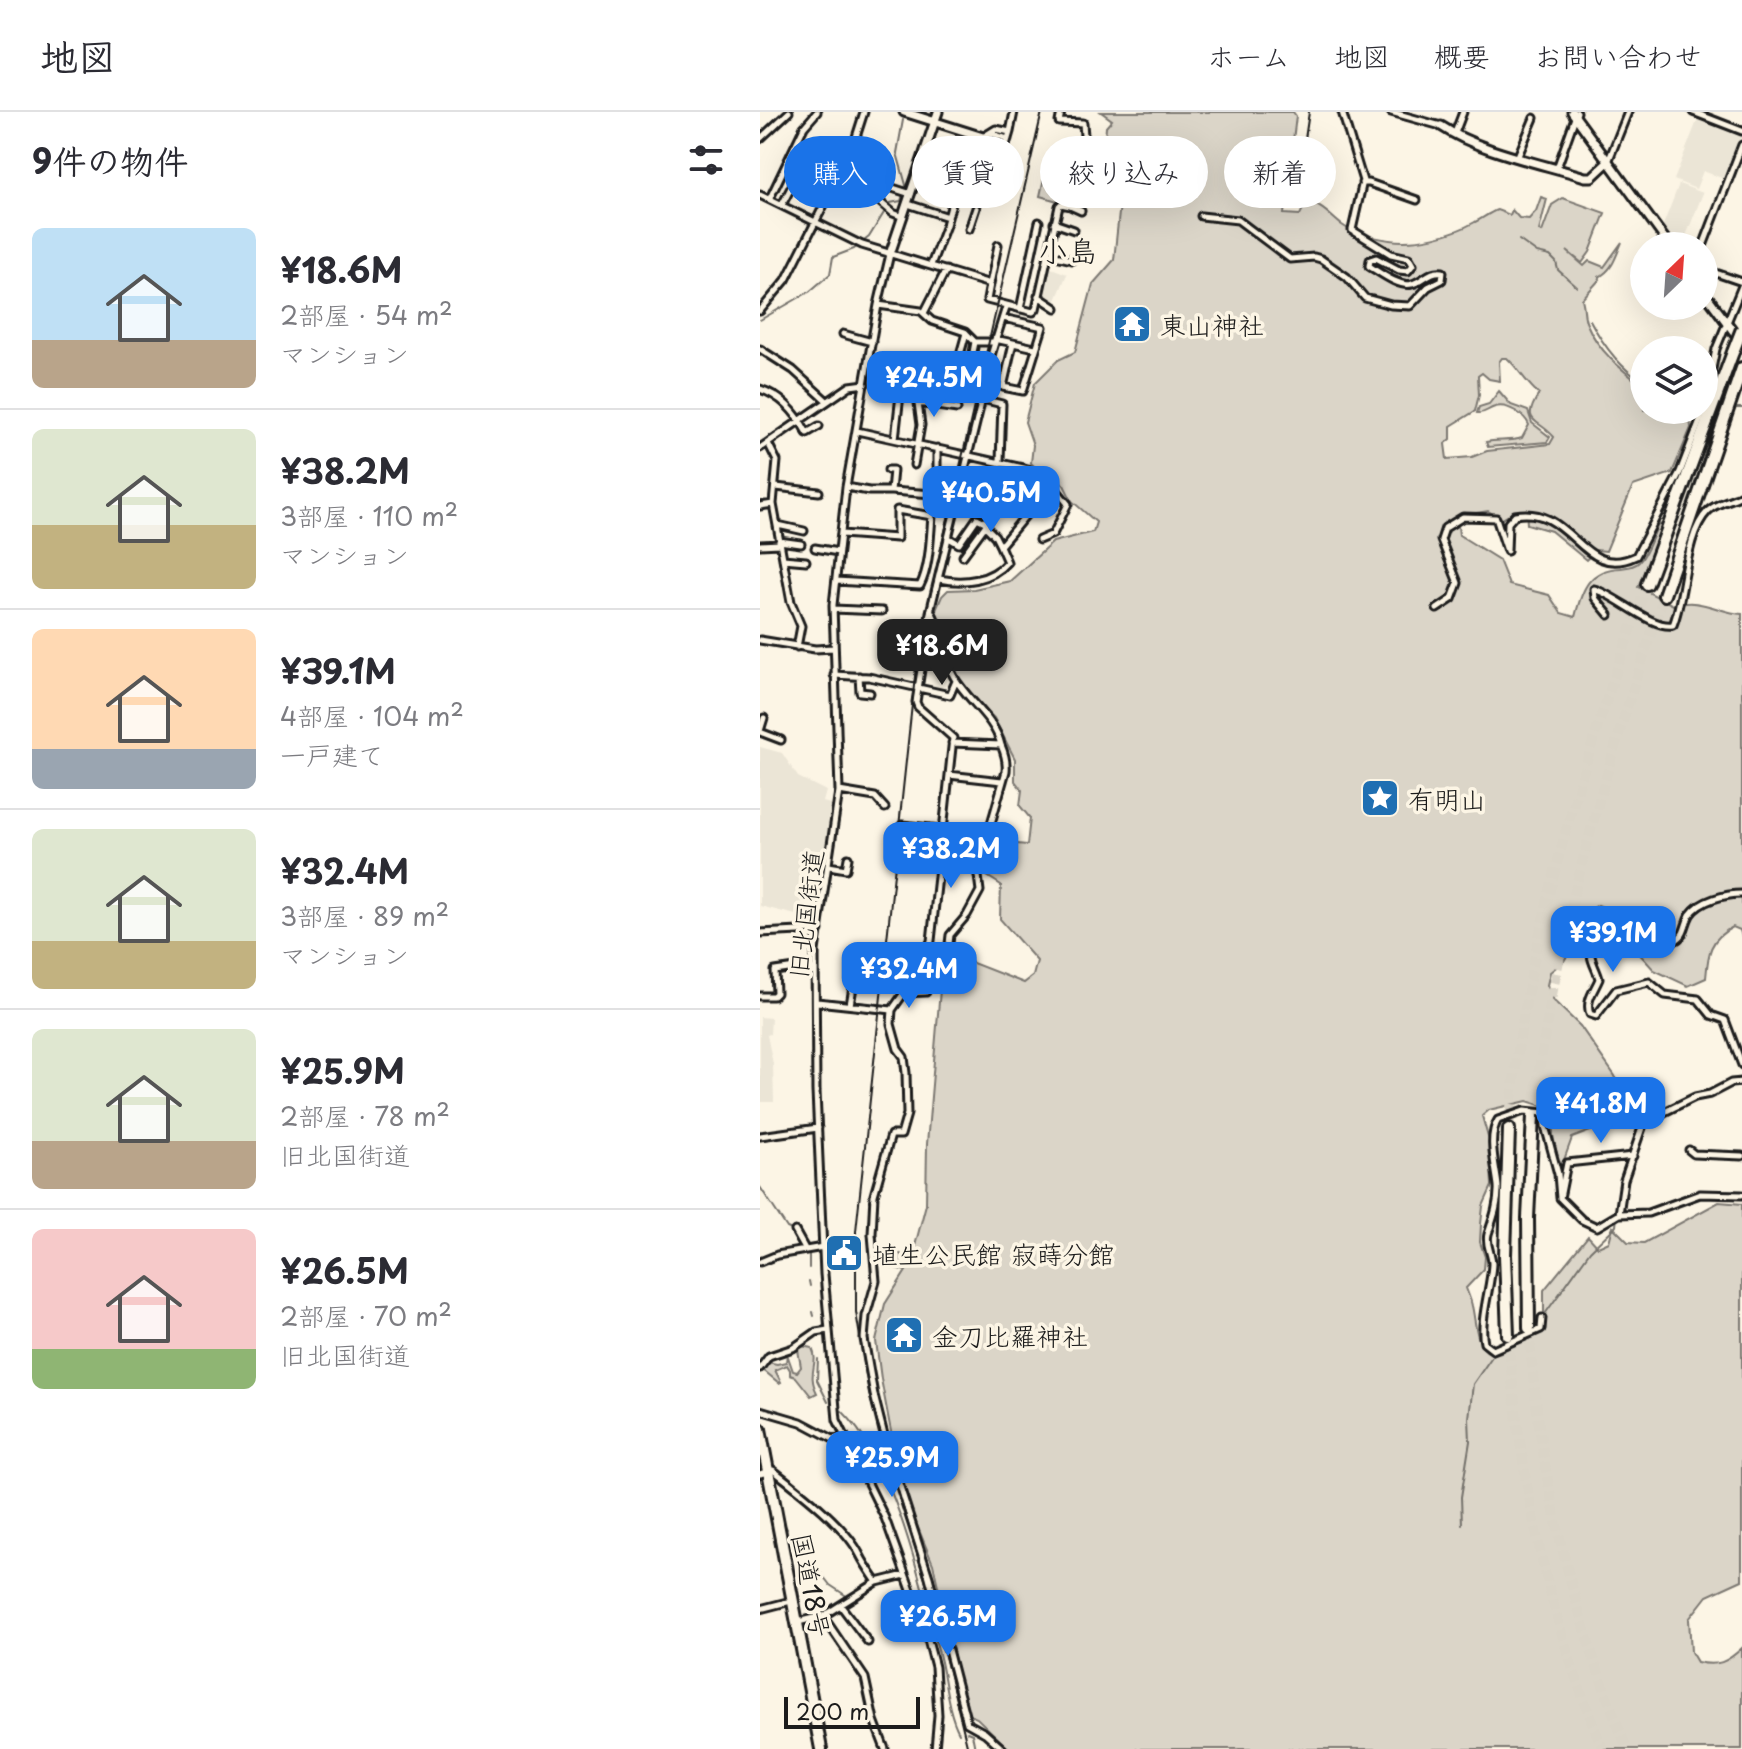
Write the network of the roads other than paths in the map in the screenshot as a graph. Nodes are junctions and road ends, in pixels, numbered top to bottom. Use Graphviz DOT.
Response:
graph roads {
  1 [pos="789,112"];
  2 [pos="817,112"];
  3 [pos="864,112"];
  4 [pos="904,112"];
  5 [pos="938,112"];
  6 [pos="1014,112"];
  7 [pos="1061,112"];
  8 [pos="1342,112"];
  9 [pos="1391,112"];
  10 [pos="1463,112"];
  11 [pos="1628,112"];
  12 [pos="1693,112"];
  13 [pos="1574,113"];
  14 [pos="1534,118"];
  15 [pos="934,123"];
  16 [pos="1441,126"];
  17 [pos="1742,131"];
  18 [pos="971,133"];
  19 [pos="986,135"];
  20 [pos="1454,135"];
  21 [pos="856,136"];
  22 [pos="1009,136"];
  23 [pos="1084,136"];
  24 [pos="760,139"];
  25 [pos="1742,145"];
  26 [pos="1518,156"];
  27 [pos="1608,162"];
  28 [pos="1557,168"];
  29 [pos="1362,183"];
  30 [pos="896,189"];
  31 [pos="907,192"];
  32 [pos="763,198"];
  33 [pos="1417,200"];
  34 [pos="784,201"];
  35 [pos="908,204"];
  36 [pos="782,205"];
  37 [pos="822,208"];
  38 [pos="888,208"];
  39 [pos="976,208"];
  40 [pos="1058,208"];
  41 [pos="1074,208"];
  42 [pos="1081,211"];
  43 [pos="1201,216"];
  44 [pos="903,217"];
  45 [pos="948,217"];
  46 [pos="815,222"];
  47 [pos="1039,222"];
  48 [pos="1054,223"];
  49 [pos="969,229"];
  50 [pos="1074,230"];
  51 [pos="1660,232"];
  52 [pos="1708,232"];
  53 [pos="998,245"];
  54 [pos="890,254"];
  55 [pos="1047,254"];
  56 [pos="1072,260"];
  57 [pos="931,265"];
  58 [pos="946,270"];
  59 [pos="1718,275"];
  60 [pos="990,284"];
  61 [pos="1742,284"];
  62 [pos="1038,296"];
  63 [pos="878,305"];
  64 [pos="1006,307"];
  65 [pos="1056,308"];
  66 [pos="1020,309"];
  67 [pos="760,311"];
  68 [pos="1718,311"];
  69 [pos="924,313"];
  70 [pos="1003,318"];
  71 [pos="1727,323"];
  72 [pos="1742,329"];
  73 [pos="966,333"];
  74 [pos="843,334"];
  75 [pos="994,340"];
  76 [pos="872,342"];
  77 [pos="975,342"];
  78 [pos="1013,343"];
  79 [pos="1742,343"];
  80 [pos="1718,344"];
  81 [pos="1035,348"];
  82 [pos="760,349"];
  83 [pos="961,351"];
  84 [pos="971,363"];
  85 [pos="1742,368"];
  86 [pos="865,384"];
  87 [pos="760,389"];
  88 [pos="982,399"];
  89 [pos="827,401"];
  90 [pos="918,403"];
  91 [pos="957,409"];
  92 [pos="800,420"];
  93 [pos="1699,424"];
  94 [pos="819,426"];
  95 [pos="856,431"];
  96 [pos="895,439"];
  97 [pos="768,443"];
  98 [pos="917,443"];
  99 [pos="760,448"];
  100 [pos="937,448"];
  101 [pos="968,455"];
  102 [pos="1000,461"];
  103 [pos="914,465"];
  104 [pos="937,466"];
  105 [pos="888,470"];
  106 [pos="962,479"];
  107 [pos="1051,485"];
  108 [pos="776,487"];
  109 [pos="846,487"];
  110 [pos="999,488"];
  111 [pos="891,491"];
  112 [pos="819,492"];
  113 [pos="1742,495"];
  114 [pos="773,504"];
  115 [pos="760,506"];
  116 [pos="1033,506"];
  117 [pos="932,516"];
  118 [pos="986,524"];
  119 [pos="777,525"];
  120 [pos="804,531"];
  121 [pos="841,534"];
  122 [pos="949,538"];
  123 [pos="1039,540"];
  124 [pos="780,542"];
  125 [pos="801,544"];
  126 [pos="760,545"];
  127 [pos="1000,546"];
  128 [pos="815,548"];
  129 [pos="838,552"];
  130 [pos="963,556"];
  131 [pos="783,559"];
  132 [pos="806,561"];
  133 [pos="939,579"];
  134 [pos="836,581"];
  135 [pos="1647,584"];
  136 [pos="1664,595"];
  137 [pos="833,609"];
  138 [pos="1437,609"];
  139 [pos="931,610"];
  140 [pos="882,611"];
  141 [pos="1609,615"];
  142 [pos="942,622"];
  143 [pos="939,630"];
  144 [pos="760,640"];
  145 [pos="797,647"];
  146 [pos="833,648"];
  147 [pos="834,675"];
  148 [pos="859,676"];
  149 [pos="956,681"];
  150 [pos="918,687"];
  151 [pos="870,693"];
  152 [pos="764,718"];
  153 [pos="760,732"];
  154 [pos="781,740"];
  155 [pos="952,743"];
  156 [pos="1001,745"];
  157 [pos="949,775"];
  158 [pos="1002,781"];
  159 [pos="839,791"];
  160 [pos="885,808"];
  161 [pos="902,825"];
  162 [pos="943,829"];
  163 [pos="988,834"];
  164 [pos="848,858"];
  165 [pos="829,866"];
  166 [pos="1742,894"];
  167 [pos="819,930"];
  168 [pos="760,933"];
  169 [pos="814,969"];
  170 [pos="855,975"];
  171 [pos="904,993"];
  172 [pos="760,996"];
  173 [pos="817,1002"];
  174 [pos="850,1005"];
  175 [pos="892,1010"];
  176 [pos="1742,1065"];
  177 [pos="1742,1082"];
  178 [pos="1533,1116"];
  179 [pos="818,1128"];
  180 [pos="1509,1129"];
  181 [pos="760,1136"];
  182 [pos="1689,1150"];
  183 [pos="1633,1156"];
  184 [pos="1742,1156"];
  185 [pos="1742,1195"];
  186 [pos="1560,1198"];
  187 [pos="1619,1214"];
  188 [pos="795,1231"];
  189 [pos="848,1245"];
  190 [pos="823,1246"];
  191 [pos="805,1249"];
  192 [pos="760,1262"];
  193 [pos="1542,1318"];
  194 [pos="1529,1328"];
  195 [pos="828,1330"];
  196 [pos="1508,1335"];
  197 [pos="760,1368"];
  198 [pos="760,1410"];
  199 [pos="760,1429"];
  200 [pos="844,1437"];
  201 [pos="764,1472"];
  202 [pos="905,1575"];
  203 [pos="877,1582"];
  204 [pos="792,1601"];
  205 [pos="841,1606"];
  206 [pos="760,1609"];
  207 [pos="823,1616"];
  208 [pos="797,1622"];
  209 [pos="868,1642"];
  210 [pos="821,1749"];
  211 [pos="885,1749"];
  212 [pos="935,1749"];
  213 [pos="1003,1749"];
  1 -- 24 [label="street"];
  2 -- 32 [label="street"];
  3 -- 21 [label="street"];
  4 -- 15 [label="street"];
  5 -- 15 [label="street, 旧北国街道"];
  6 -- 22 [label="street"];
  7 -- 23 [label="street"];
  8 -- 29 [label="street"];
  9 -- 16 [label="street"];
  10 -- 20 [label="street"];
  11 -- 27 [label="street"];
  12 -- 17 [label="street"];
  13 -- 27 [label="street"];
  13 -- 28 [label="street"];
  14 -- 26 [label="street"];
  15 -- 18 [label="street"];
  15 -- 31 [label="street, 旧北国街道"];
  16 -- 20 [label="street"];
  18 -- 19 [label="street"];
  18 -- 45 [label="street"];
  19 -- 22 [label="street"];
  20 -- 26 [label="street"];
  25 -- 52 [label="street"];
  26 -- 28 [label="street"];
  27 -- 28 [label="street"];
  27 -- 51 [label="street"];
  29 -- 33 [label="street"];
  29 -- 43 [label="street"];
  30 -- 31 [label="street"];
  31 -- 35 [label="street, 旧北国街道"];
  32 -- 36 [label="street"];
  34 -- 36 [label="street"];
  35 -- 44 [label="street, 旧北国街道"];
  35 -- 45 [label="street"];
  36 -- 46 [label="street"];
  37 -- 46 [label="street"];
  38 -- 44 [label="street"];
  39 -- 49 [label="street"];
  40 -- 48 [label="street"];
  41 -- 42 [label="street"];
  44 -- 54 [label="street, 旧北国街道"];
  45 -- 57 [label="street"];
  46 -- 54 [label="street"];
  46 -- 67 [label="street"];
  47 -- 66 [label="street"];
  48 -- 50 [label="street"];
  48 -- 55 [label="street"];
  53 -- 60 [label="street"];
  54 -- 57 [label="street"];
  54 -- 63 [label="street, 旧北国街道"];
  55 -- 56 [label="street"];
  55 -- 62 [label="street"];
  57 -- 58 [label="street"];
  58 -- 60 [label="street"];
  58 -- 69 [label="street"];
  59 -- 61 [label="street"];
  60 -- 64 [label="street"];
  61 -- 71 [label="street"];
  62 -- 65 [label="street"];
  62 -- 66 [label="street"];
  63 -- 69 [label="street"];
  63 -- 76 [label="street, 旧北国街道"];
  64 -- 66 [label="street"];
  64 -- 70 [label="street"];
  68 -- 71 [label="street"];
  69 -- 73 [label="street"];
  70 -- 75 [label="street"];
  70 -- 81 [label="street"];
  71 -- 79 [label="street"];
  71 -- 80 [label="street"];
  72 -- 135 [label="highway, bridge"];
  73 -- 77 [label="street"];
  73 -- 83 [label="street"];
  74 -- 76 [label="street"];
  75 -- 77 [label="street"];
  75 -- 78 [label="street"];
  75 -- 88 [label="street"];
  76 -- 86 [label="street, 旧北国街道"];
  77 -- 84 [label="street"];
  78 -- 81 [label="street"];
  78 -- 81 [label="street"];
  82 -- 89 [label="street"];
  85 -- 136 [label="highway"];
  86 -- 89 [label="street"];
  86 -- 95 [label="street, 旧北国街道"];
  87 -- 92 [label="street"];
  88 -- 101 [label="street"];
  88 -- 102 [label="street"];
  89 -- 92 [label="street"];
  90 -- 91 [label="street"];
  90 -- 96 [label="street"];
  90 -- 98 [label="street"];
  92 -- 94 [label="street"];
  92 -- 97 [label="street"];
  93 -- 138 [label="street"];
  95 -- 96 [label="street"];
  95 -- 109 [label="street, 旧北国街道"];
  96 -- 98 [label="street"];
  97 -- 99 [label="street"];
  97 -- 108 [label="street"];
  98 -- 100 [label="street"];
  98 -- 103 [label="street"];
  100 -- 101 [label="street"];
  100 -- 104 [label="street"];
  101 -- 102 [label="street"];
  101 -- 106 [label="street"];
  102 -- 107 [label="street"];
  105 -- 111 [label="street"];
  106 -- 110 [label="street"];
  106 -- 122 [label="street"];
  107 -- 116 [label="street"];
  107 -- 123 [label="street"];
  108 -- 112 [label="street"];
  108 -- 114 [label="street"];
  109 -- 111 [label="street"];
  109 -- 121 [label="street, 旧北国街道"];
  110 -- 116 [label="street"];
  110 -- 118 [label="street"];
  111 -- 117 [label="street"];
  113 -- 141 [label="street"];
  114 -- 115 [label="street"];
  114 -- 119 [label="street"];
  116 -- 127 [label="street"];
  117 -- 121 [label="street"];
  117 -- 134 [label="street"];
  118 -- 122 [label="street"];
  118 -- 127 [label="street"];
  118 -- 130 [label="street"];
  119 -- 120 [label="street"];
  119 -- 124 [label="street"];
  121 -- 129 [label="street, 旧北国街道"];
  122 -- 133 [label="street"];
  124 -- 125 [label="street"];
  124 -- 126 [label="street"];
  124 -- 131 [label="street"];
  127 -- 133 [label="street"];
  128 -- 129 [label="street"];
  129 -- 134 [label="street, 旧北国街道"];
  131 -- 132 [label="street"];
  131 -- 145 [label="street"];
  133 -- 139 [label="street"];
  134 -- 137 [label="street, 旧北国街道"];
  137 -- 140 [label="street"];
  137 -- 146 [label="street, 旧北国街道"];
  139 -- 143 [label="street"];
  139 -- 150 [label="street"];
  142 -- 143 [label="street"];
  143 -- 149 [label="street"];
  144 -- 145 [label="street"];
  145 -- 146 [label="street"];
  146 -- 147 [label="street, 旧北国街道"];
  147 -- 148 [label="street"];
  147 -- 159 [label="street, 旧北国街道"];
  148 -- 150 [label="street"];
  148 -- 151 [label="street"];
  149 -- 150 [label="street"];
  149 -- 156 [label="street"];
  150 -- 155 [label="street"];
  152 -- 153 [label="street"];
  153 -- 154 [label="street"];
  155 -- 156 [label="street"];
  155 -- 157 [label="street"];
  156 -- 158 [label="street"];
  157 -- 158 [label="street"];
  157 -- 162 [label="street"];
  158 -- 163 [label="street"];
  159 -- 160 [label="street"];
  159 -- 165 [label="street, 旧北国街道"];
  161 -- 162 [label="street"];
  162 -- 163 [label="street"];
  162 -- 171 [label="street"];
  163 -- 171 [label="street"];
  164 -- 165 [label="street"];
  165 -- 167 [label="street, 旧北国街道"];
  166 -- 176 [label="street"];
  167 -- 168 [label="street"];
  167 -- 169 [label="street, 旧北国街道"];
  169 -- 172 [label="street"];
  169 -- 173 [label="street, 旧北国街道"];
  170 -- 174 [label="street"];
  171 -- 175 [label="street"];
  173 -- 174 [label="street"];
  173 -- 179 [label="street, 旧北国街道"];
  174 -- 175 [label="street"];
  175 -- 213 [label="street"];
  177 -- 183 [label="street"];
  178 -- 194 [label="highway"];
  179 -- 181 [label="street"];
  179 -- 190 [label="street, 旧北国街道"];
  180 -- 196 [label="highway"];
  182 -- 184 [label="street"];
  183 -- 186 [label="street"];
  183 -- 187 [label="street"];
  185 -- 187 [label="street"];
  186 -- 187 [label="street"];
  186 -- 193 [label="street"];
  188 -- 191 [label="street"];
  189 -- 190 [label="street"];
  190 -- 191 [label="street"];
  190 -- 195 [label="street, 旧北国街道"];
  191 -- 192 [label="street"];
  195 -- 197 [label="street"];
  195 -- 200 [label="street, 旧北国街道"];
  198 -- 200 [label="street"];
  199 -- 201 [label="highway, 国道18号"];
  200 -- 202 [label="street, 旧北国街道"];
  201 -- 203 [label="street"];
  201 -- 204 [label="highway, 国道18号"];
  202 -- 203 [label="street"];
  202 -- 212 [label="street, 旧北国街道"];
  203 -- 205 [label="street"];
  204 -- 206 [label="street"];
  204 -- 208 [label="highway, 国道18号"];
  205 -- 207 [label="street"];
  205 -- 209 [label="street"];
  207 -- 208 [label="street"];
  207 -- 211 [label="street"];
  208 -- 210 [label="highway, 国道18号"];
}
